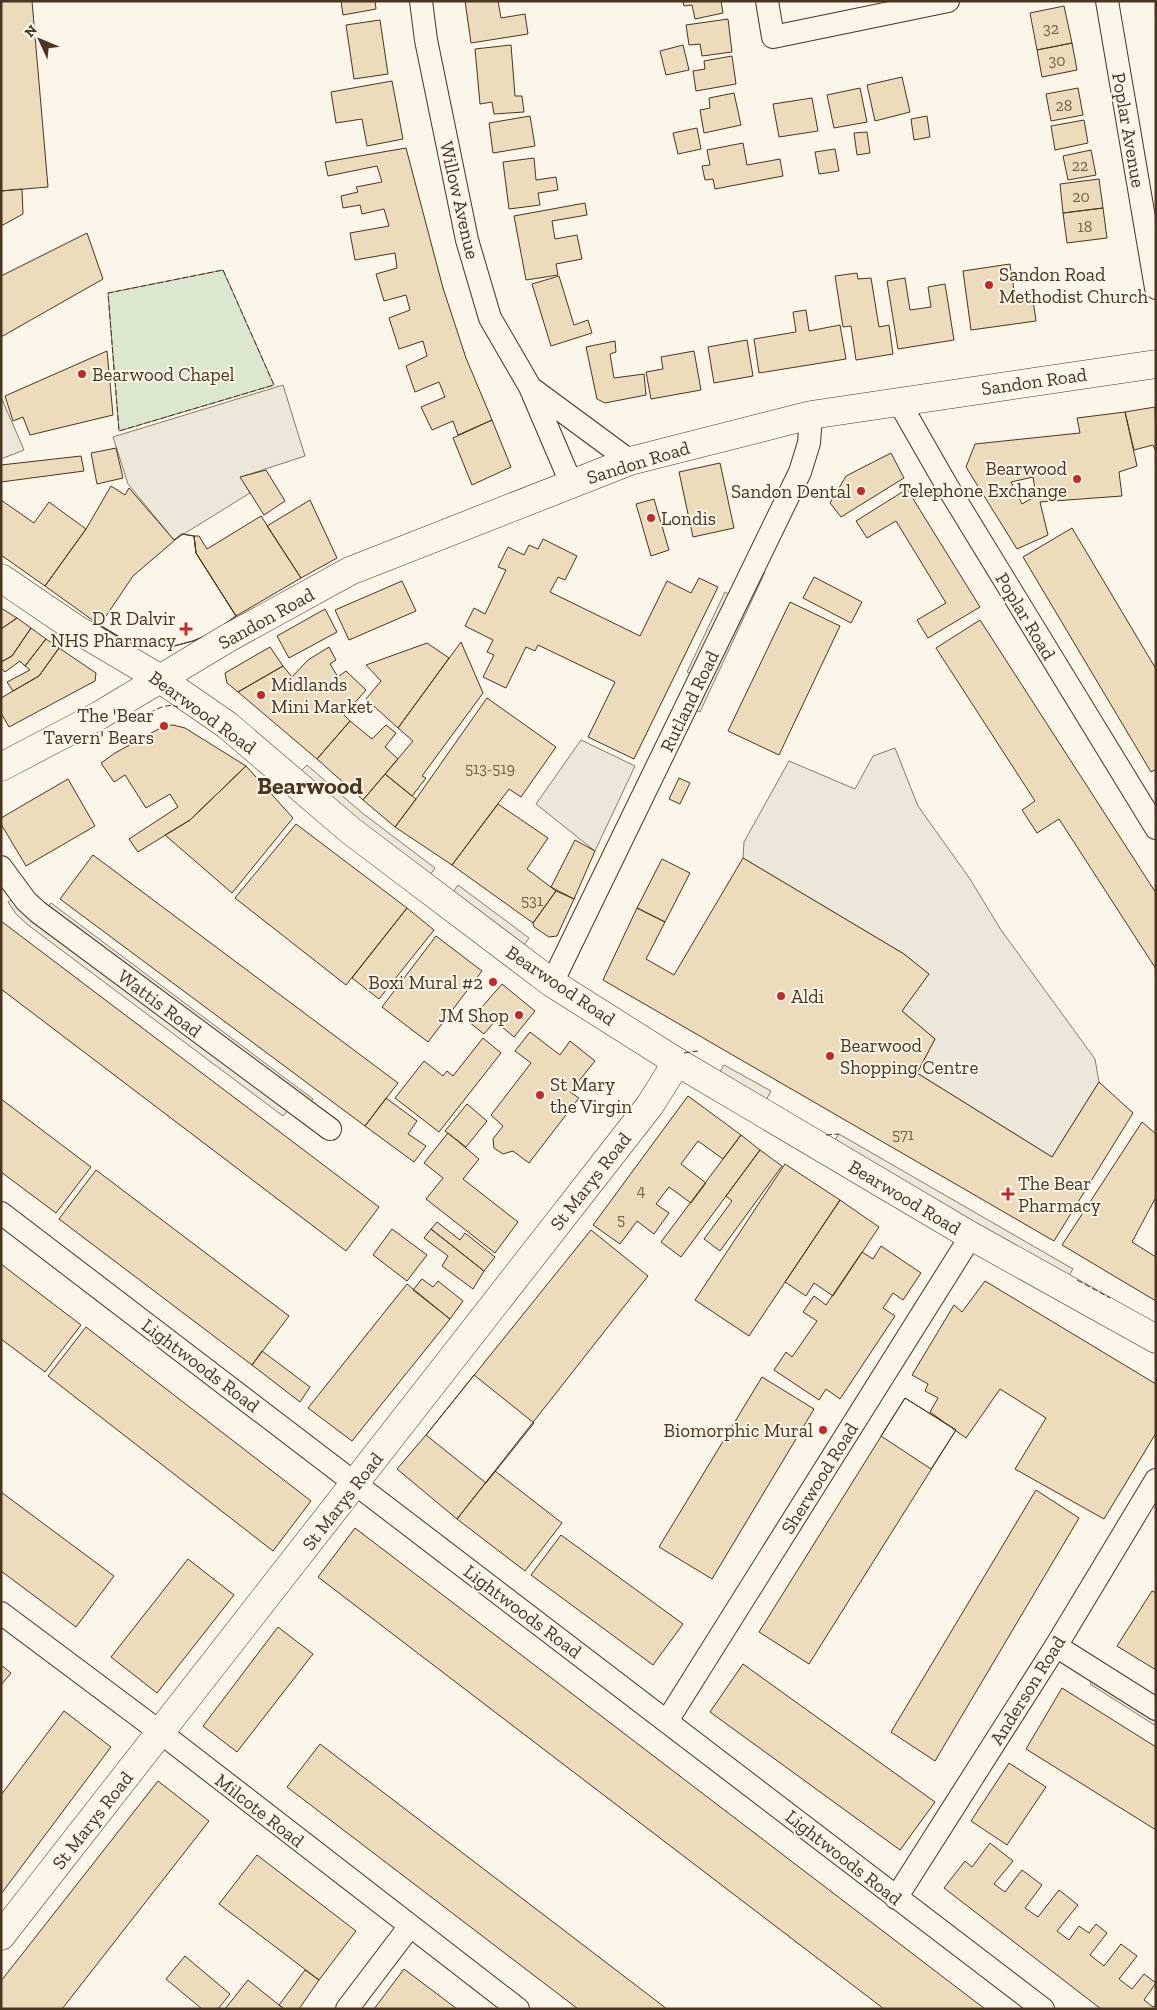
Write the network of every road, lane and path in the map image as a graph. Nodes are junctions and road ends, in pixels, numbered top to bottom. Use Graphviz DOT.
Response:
graph roads {
  1 [pos="421,1"];
  2 [pos="767,1"];
  3 [pos="948,1"];
  4 [pos="1107,1"];
  5 [pos="1156,288"];
  6 [pos="1156,364"];
  7 [pos="530,387"];
  8 [pos="899,402"];
  9 [pos="811,415"];
  10 [pos="630,461"];
  11 [pos="571,483"];
  12 [pos="1,578"];
  13 [pos="159,678"];
  14 [pos="1,767"];
  15 [pos="1148,800"];
  16 [pos="1156,828"];
  17 [pos="1,867"];
  18 [pos="552,983"];
  19 [pos="677,1062"];
  20 [pos="330,1129"];
  21 [pos="1,1213"];
  22 [pos="971,1236"];
  23 [pos="1156,1339"];
  24 [pos="1156,1480"];
  25 [pos="356,1484"];
  26 [pos="1,1613"];
  27 [pos="1056,1646"];
  28 [pos="1156,1709"];
  29 [pos="667,1721"];
  30 [pos="160,1732"];
  31 [pos="896,1898"];
  32 [pos="410,1926"];
  33 [pos="1,1936"];
  34 [pos="347,2009"];
  35 [pos="518,2009"];
  36 [pos="1044,2009"];
  1 -- 7 [label="street, Willow Avenue"];
  2 -- 3 [label="street"];
  4 -- 5 [label="street, Poplar Avenue"];
  6 -- 8 [label="main road, Sandon Road"];
  7 -- 10 [label="street, Willow Avenue"];
  7 -- 11 [label="street, Willow Avenue"];
  8 -- 9 [label="main road, Sandon Road"];
  8 -- 15 [label="street, Poplar Road"];
  9 -- 10 [label="main road, Sandon Road"];
  9 -- 18 [label="street, Rutland Road"];
  10 -- 11 [label="main road, Sandon Road"];
  11 -- 13 [label="main road, Sandon Road"];
  12 -- 13 [label="main road, Bearwood Road"];
  13 -- 14 [label="main road, Sandon Road"];
  13 -- 18 [label="main road, Bearwood Road"];
  15 -- 16 [label="street, Poplar Road"];
  17 -- 20 [label="street, Wattis Road"];
  18 -- 19 [label="main road, Bearwood Road"];
  19 -- 22 [label="main road, Bearwood Road"];
  19 -- 25 [label="main road, St Marys Road"];
  21 -- 25 [label="street, Lightwoods Road"];
  22 -- 23 [label="main road, Bearwood Road"];
  22 -- 29 [label="street, Sherwood Road"];
  24 -- 27 [label="street, Anderson Road"];
  25 -- 29 [label="street, Lightwoods Road"];
  25 -- 30 [label="main road, St Marys Road"];
  26 -- 30 [label="street, Milcote Road"];
  27 -- 28 [label="street"];
  27 -- 31 [label="street, Anderson Road"];
  29 -- 31 [label="street, Lightwoods Road"];
  30 -- 32 [label="street, Milcote Road"];
  30 -- 33 [label="main road, St Marys Road"];
  31 -- 36 [label="street, Lightwoods Road"];
  32 -- 34 [label="street"];
  32 -- 35 [label="street, Milcote Road"];
}
